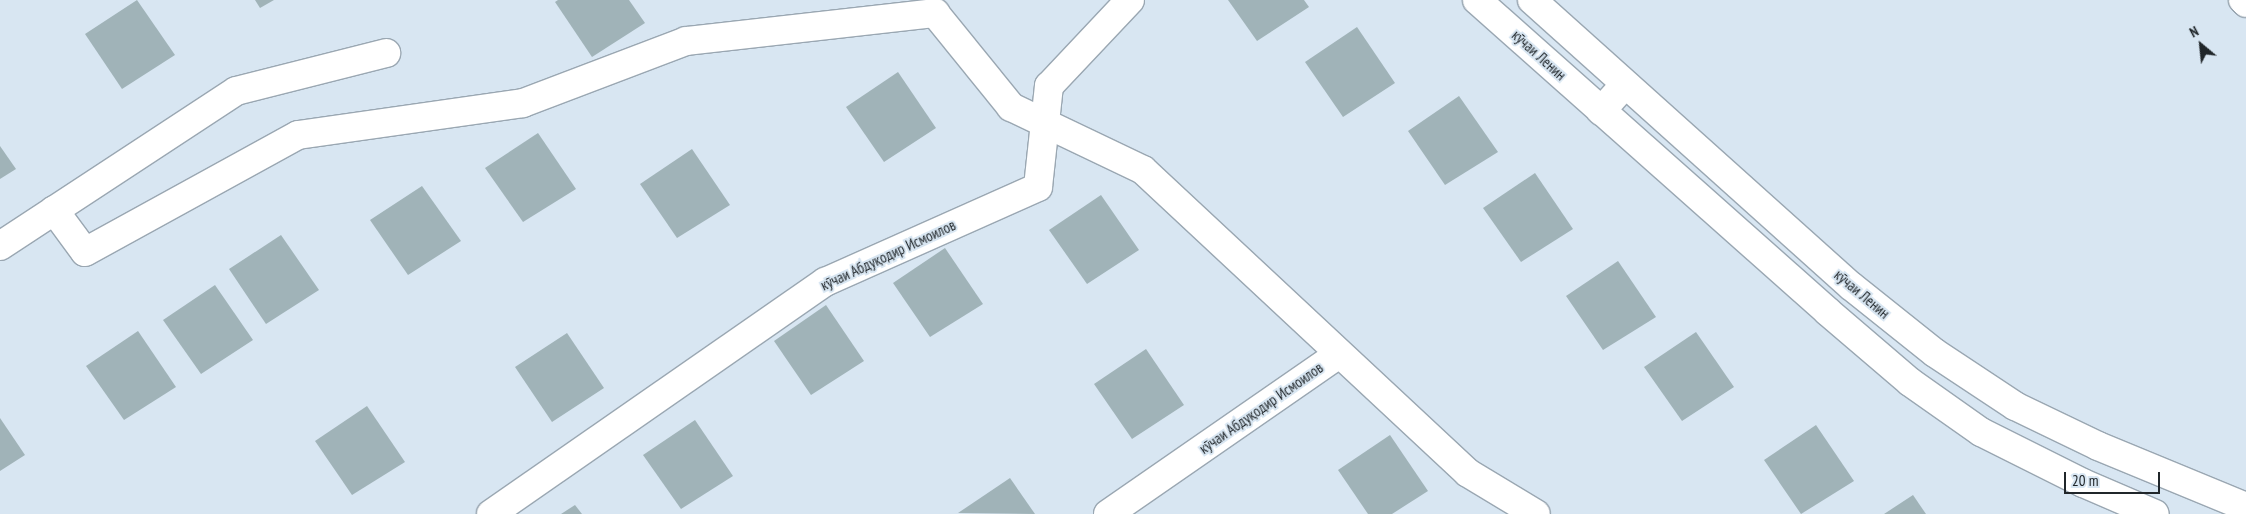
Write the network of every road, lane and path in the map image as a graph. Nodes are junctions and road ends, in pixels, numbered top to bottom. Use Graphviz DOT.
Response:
graph roads {
  1 [pos="1130,0"];
  2 [pos="1476,0"];
  3 [pos="1532,0"];
  4 [pos="2243,0"];
  5 [pos="2246,4"];
  6 [pos="934,6"];
  7 [pos="386,53"];
  8 [pos="1625,84"];
  9 [pos="1601,111"];
  10 [pos="1044,125"];
  11 [pos="54,210"];
  12 [pos="0,246"];
  13 [pos="1339,354"];
  14 [pos="2246,507"];
  15 [pos="491,514"];
  16 [pos="1108,514"];
  17 [pos="1536,514"];
  18 [pos="2155,514"];
  1 -- 10 [label="street, кӯчаи Абдуқодир Исмоилов"];
  2 -- 9 [label="street, кӯчаи Ленин"];
  3 -- 8 [label="street, кӯчаи Ленин"];
  4 -- 5 [label="street"];
  6 -- 10 [label="street"];
  6 -- 11 [label="street"];
  7 -- 11 [label="street"];
  8 -- 9 [label="street"];
  8 -- 14 [label="street, кӯчаи Ленин"];
  9 -- 18 [label="street, кӯчаи Ленин"];
  10 -- 13 [label="street"];
  10 -- 15 [label="street, кӯчаи Абдуқодир Исмоилов"];
  11 -- 12 [label="street"];
  13 -- 16 [label="street, кӯчаи Абдуқодир Исмоилов"];
  13 -- 17 [label="street"];
}
